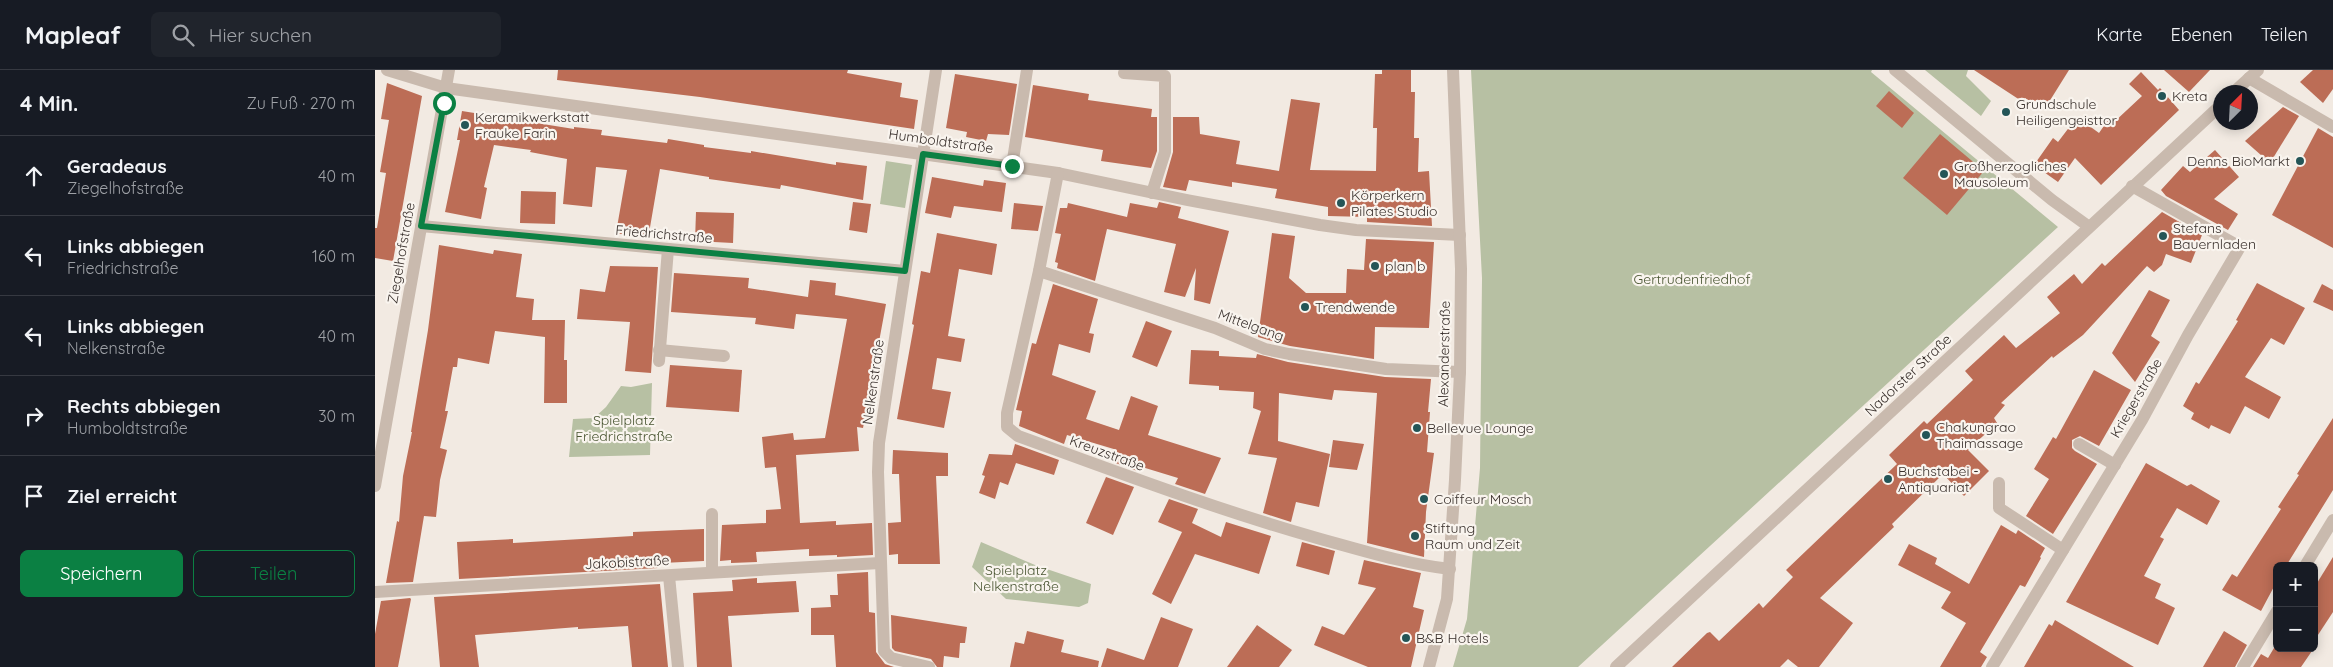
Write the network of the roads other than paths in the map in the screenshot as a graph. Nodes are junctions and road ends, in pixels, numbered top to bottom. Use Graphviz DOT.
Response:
graph roads {
  1 [pos="387,70"];
  2 [pos="449,70"];
  3 [pos="936,70"];
  4 [pos="1027,70"];
  5 [pos="1453,70"];
  6 [pos="1895,70"];
  7 [pos="1125,73"];
  8 [pos="2253,74"];
  9 [pos="2241,85"];
  10 [pos="447,88"];
  11 [pos="2213,112"];
  12 [pos="2333,127"];
  13 [pos="923,154"];
  14 [pos="1012,166"];
  15 [pos="1058,173"];
  16 [pos="2132,186"];
  17 [pos="1152,193"];
  18 [pos="421,226"];
  19 [pos="2088,226"];
  20 [pos="1460,235"];
  21 [pos="668,249"];
  22 [pos="905,271"];
  23 [pos="1039,271"];
  24 [pos="724,356"];
  25 [pos="1460,372"];
  26 [pos="2079,444"];
  27 [pos="2115,464"];
  28 [pos="1999,483"];
  29 [pos="375,486"];
  30 [pos="712,514"];
  31 [pos="2333,520"];
  32 [pos="2063,550"];
  33 [pos="2307,562"];
  34 [pos="880,563"];
  35 [pos="1450,568"];
  36 [pos="712,572"];
  37 [pos="669,576"];
  38 [pos="375,592"];
  39 [pos="2273,618"];
  40 [pos="678,667"];
  41 [pos="929,667"];
  42 [pos="1429,667"];
  43 [pos="1616,667"];
  44 [pos="1992,667"];
  45 [pos="2243,667"];
  1 -- 10 [label="street"];
  2 -- 10 [label="street, Ziegelhofstraße"];
  3 -- 13 [label="street, Nelkenstraße"];
  4 -- 14 [label="street"];
  5 -- 20 [label="street, Alexanderstraße"];
  6 -- 19 [label="street"];
  7 -- 17 [label="street"];
  8 -- 9 [label="street"];
  8 -- 12 [label="street"];
  10 -- 13 [label="street, Humboldtstraße"];
  10 -- 18 [label="street, Ziegelhofstraße"];
  11 -- 16 [label="street, Nadorster Straße"];
  13 -- 14 [label="street, Humboldtstraße"];
  13 -- 22 [label="street, Nelkenstraße"];
  14 -- 15 [label="street, Humboldtstraße"];
  15 -- 17 [label="street, Humboldtstraße"];
  15 -- 23 [label="street, Kreuzstraße"];
  16 -- 19 [label="street, Nadorster Straße"];
  16 -- 27 [label="street, Kriegerstraße"];
  17 -- 20 [label="street, Humboldtstraße"];
  18 -- 21 [label="street, Friedrichstraße"];
  18 -- 29 [label="street, Ziegelhofstraße"];
  19 -- 43 [label="street, Nadorster Straße"];
  20 -- 25 [label="street, Alexanderstraße"];
  21 -- 22 [label="street, Friedrichstraße"];
  21 -- 24 [label="street"];
  22 -- 34 [label="street, Nelkenstraße"];
  23 -- 25 [label="street, Mittelgang"];
  23 -- 35 [label="street, Kreuzstraße"];
  25 -- 35 [label="street, Alexanderstraße"];
  26 -- 27 [label="street"];
  27 -- 32 [label="street, Kriegerstraße"];
  28 -- 32 [label="street"];
  30 -- 36 [label="street"];
  31 -- 33 [label="street"];
  32 -- 44 [label="street, Kriegerstraße"];
  34 -- 36 [label="street, Jakobistraße"];
  34 -- 41 [label="street, Nelkenstraße"];
  35 -- 42 [label="street, Alexanderstraße"];
  36 -- 37 [label="street, Jakobistraße"];
  37 -- 38 [label="street, Jakobistraße"];
  37 -- 40 [label="street"];
  39 -- 45 [label="street"];
}
